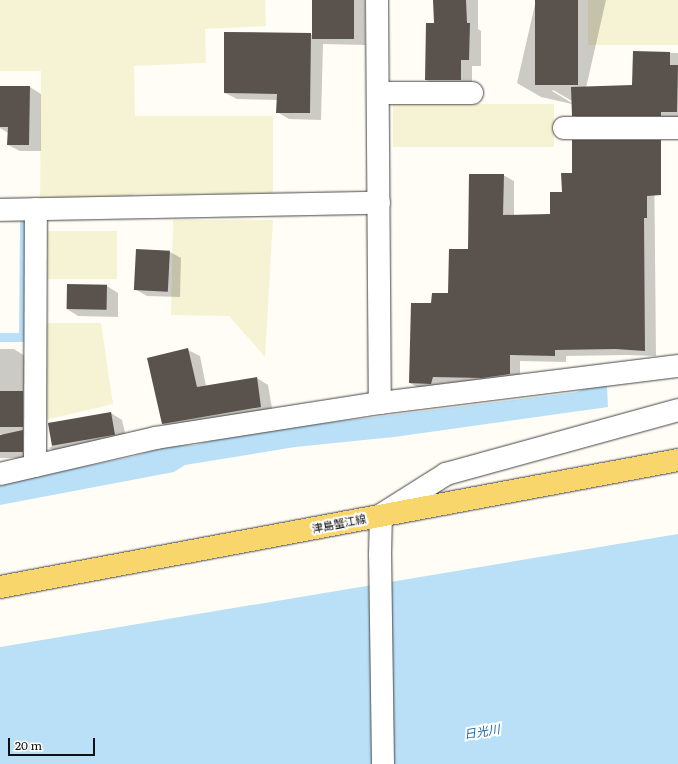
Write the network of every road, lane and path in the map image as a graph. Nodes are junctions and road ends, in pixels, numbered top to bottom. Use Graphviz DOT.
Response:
graph roads {
  1 [pos="377,0"];
  2 [pos="472,92"];
  3 [pos="378,93"];
  4 [pos="564,128"];
  5 [pos="678,128"];
  6 [pos="379,203"];
  7 [pos="0,210"];
  8 [pos="36,210"];
  9 [pos="678,366"];
  10 [pos="380,403"];
  11 [pos="678,410"];
  12 [pos="678,460"];
  13 [pos="35,466"];
  14 [pos="0,474"];
  15 [pos="381,515"];
  16 [pos="0,587"];
  17 [pos="383,764"];
  1 -- 3 [label="street"];
  2 -- 3 [label="street"];
  3 -- 6 [label="street"];
  4 -- 5 [label="street"];
  6 -- 8 [label="street"];
  6 -- 10 [label="street"];
  7 -- 8 [label="street"];
  8 -- 13 [label="street"];
  9 -- 10 [label="street"];
  10 -- 13 [label="street"];
  11 -- 15 [label="street"];
  12 -- 15 [label="main road, 津島蟹江線"];
  13 -- 14 [label="street"];
  15 -- 16 [label="main road, 津島蟹江線"];
  15 -- 17 [label="street"];
}
